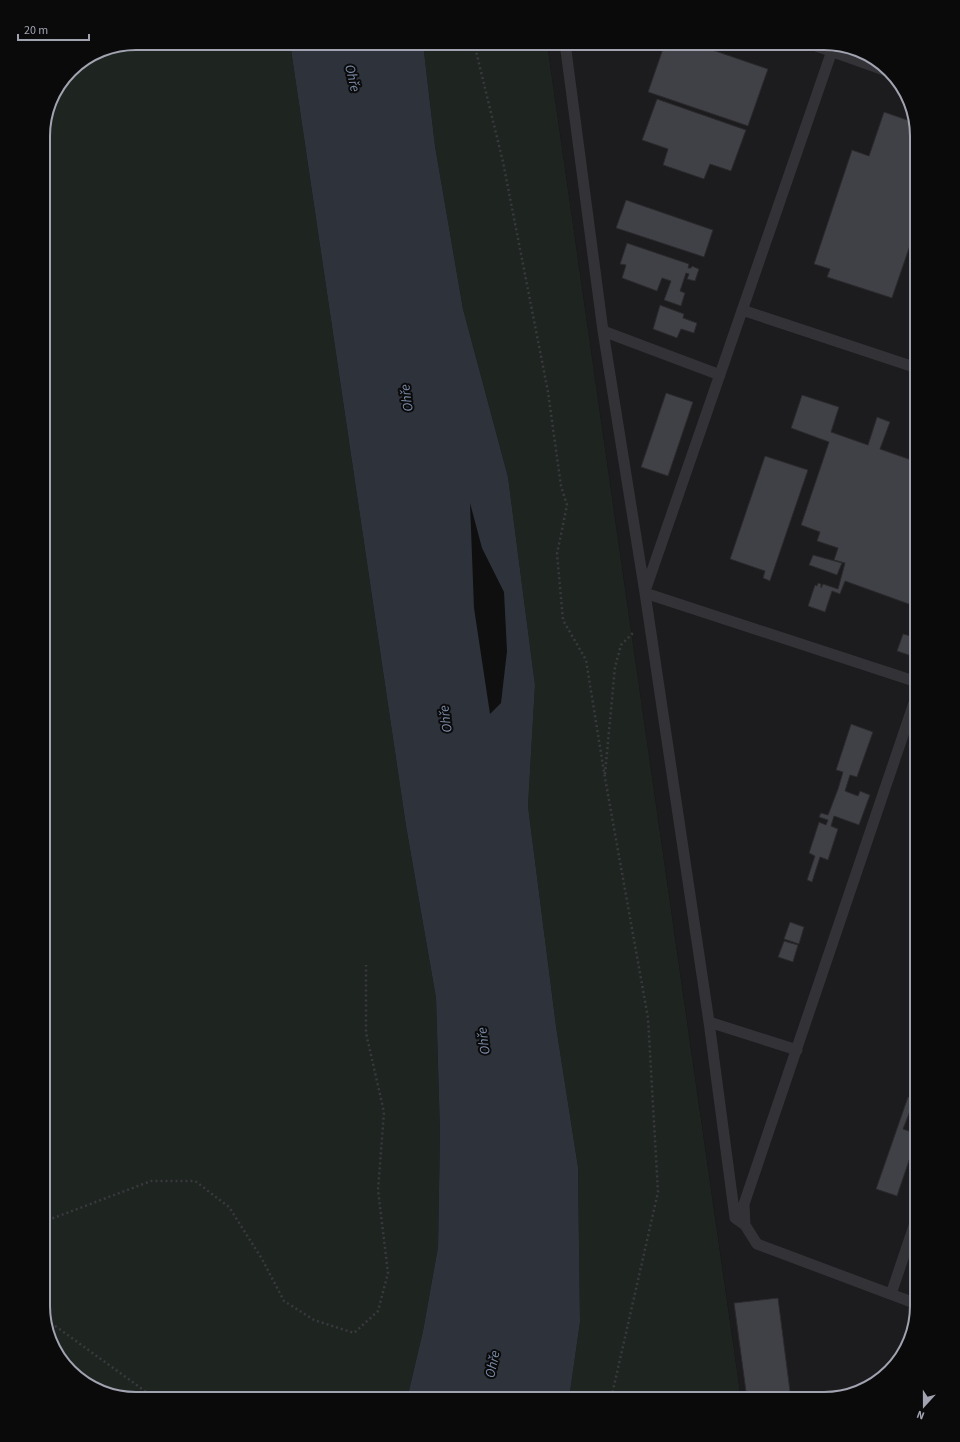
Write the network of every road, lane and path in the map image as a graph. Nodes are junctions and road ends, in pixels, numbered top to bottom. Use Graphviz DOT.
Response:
graph roads {
  1 [pos="476,50"];
  2 [pos="566,50"];
  3 [pos="832,50"];
  4 [pos="845,53"];
  5 [pos="874,65"];
  6 [pos="742,310"];
  7 [pos="603,331"];
  8 [pos="910,366"];
  9 [pos="720,376"];
  10 [pos="645,593"];
  11 [pos="649,625"];
  12 [pos="910,680"];
  13 [pos="910,715"];
  14 [pos="605,778"];
  15 [pos="366,965"];
  16 [pos="709,1022"];
  17 [pos="797,1050"];
  18 [pos="50,1219"];
  19 [pos="746,1224"];
  20 [pos="910,1238"];
  21 [pos="891,1294"];
  22 [pos="910,1301"];
  23 [pos="52,1324"];
  24 [pos="146,1392"];
  25 [pos="613,1392"];
  1 -- 14 [label="path"];
  2 -- 7 [label="lane"];
  3 -- 6 [label="lane"];
  4 -- 5 [label="lane"];
  6 -- 8 [label="lane"];
  6 -- 9 [label="lane"];
  7 -- 9 [label="lane"];
  7 -- 10 [label="lane"];
  9 -- 10 [label="lane"];
  10 -- 11 [label="lane"];
  10 -- 12 [label="lane"];
  11 -- 14 [label="path"];
  11 -- 16 [label="lane"];
  13 -- 17 [label="lane"];
  14 -- 25 [label="path"];
  15 -- 18 [label="path"];
  16 -- 17 [label="lane"];
  16 -- 19 [label="lane"];
  17 -- 19 [label="lane"];
  19 -- 21 [label="lane"];
  20 -- 21 [label="lane"];
  21 -- 22 [label="lane"];
  23 -- 24 [label="path"];
}
